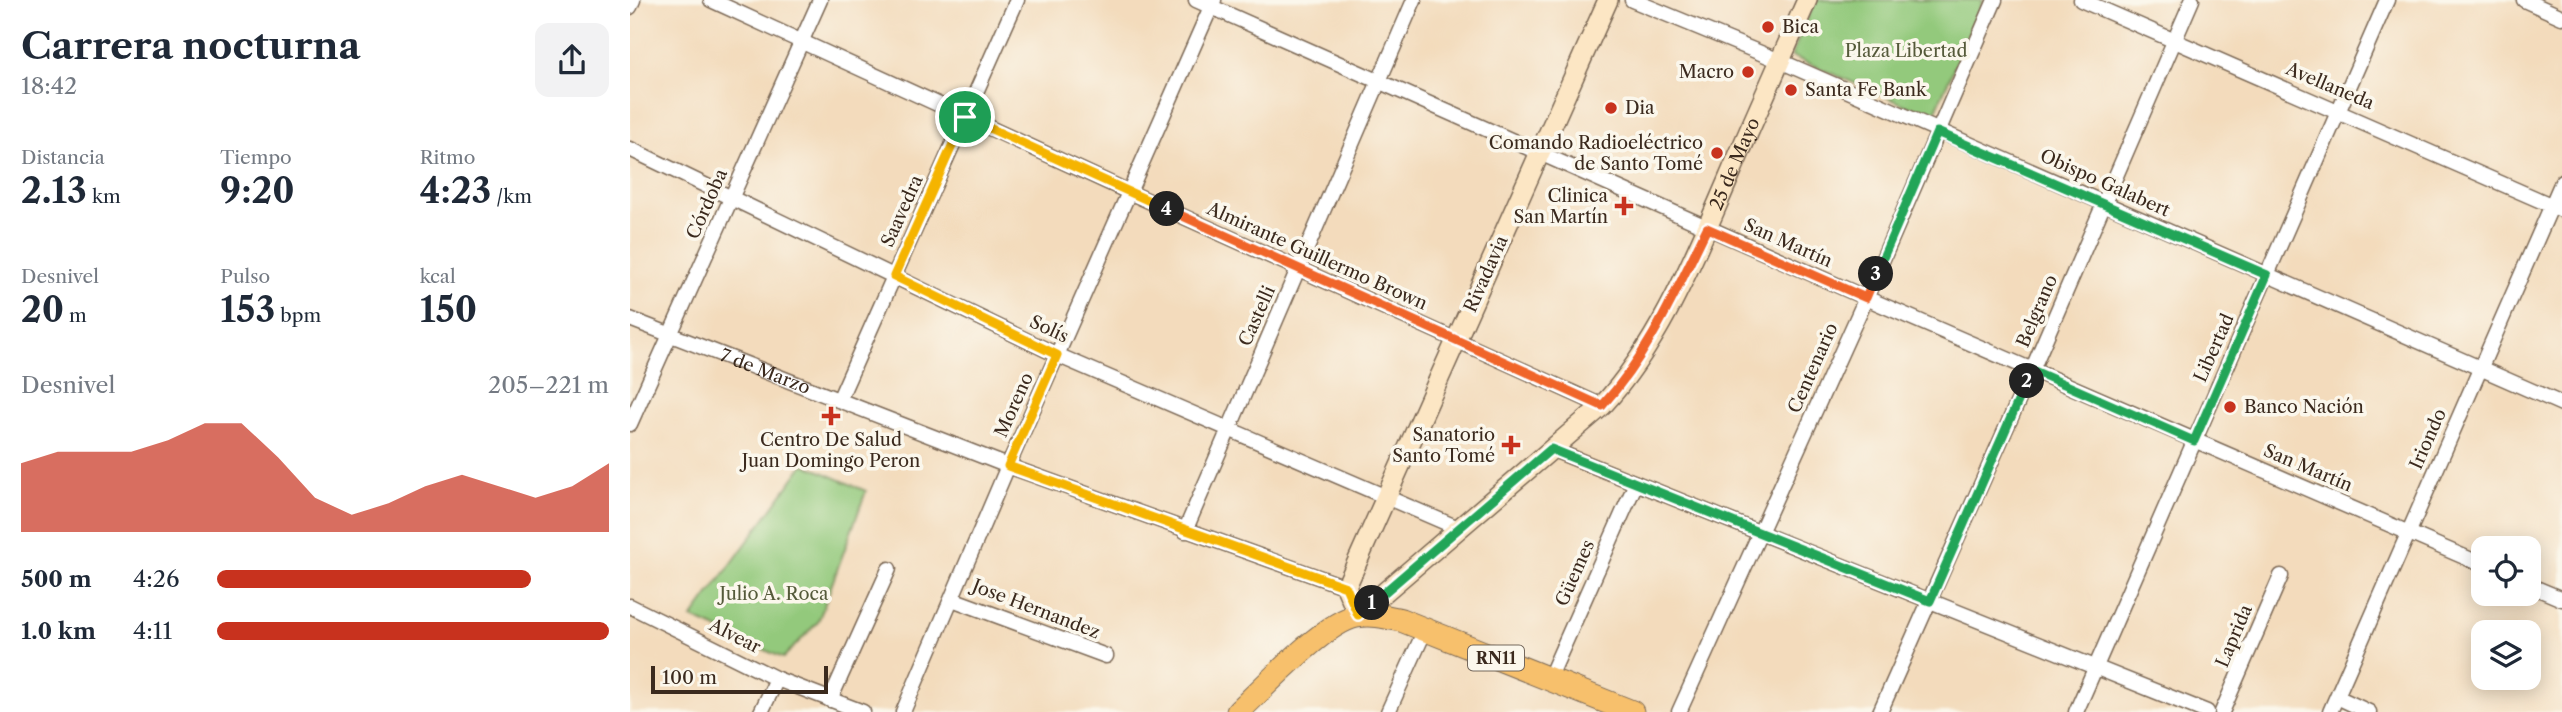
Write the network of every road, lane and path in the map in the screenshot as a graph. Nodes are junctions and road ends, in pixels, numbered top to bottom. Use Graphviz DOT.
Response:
graph roads {
  1 [pos="634,0"];
  2 [pos="711,0"];
  3 [pos="820,0"];
  4 [pos="1017,0"];
  5 [pos="1196,0"];
  6 [pos="1414,0"];
  7 [pos="1608,0"];
  8 [pos="1632,0"];
  9 [pos="1807,0"];
  10 [pos="1995,0"];
  11 [pos="2081,0"];
  12 [pos="2192,0"];
  13 [pos="2387,0"];
  14 [pos="2524,0"];
  15 [pos="1213,3"];
  16 [pos="630,8"];
  17 [pos="2562,17"];
  18 [pos="2174,41"];
  19 [pos="802,42"];
  20 [pos="1780,61"];
  21 [pos="1379,82"];
  22 [pos="2339,111"];
  23 [pos="965,117"];
  24 [pos="1937,132"];
  25 [pos="630,149"];
  26 [pos="1539,154"];
  27 [pos="2562,182"];
  28 [pos="1129,192"];
  29 [pos="731,198"];
  30 [pos="2104,204"];
  31 [pos="2557,208"];
  32 [pos="1707,228"];
  33 [pos="1299,268"];
  34 [pos="2267,275"];
  35 [pos="894,276"];
  36 [pos="1866,298"];
  37 [pos="630,319"];
  38 [pos="670,333"];
  39 [pos="1456,341"];
  40 [pos="1057,355"];
  41 [pos="2480,369"];
  42 [pos="2032,370"];
  43 [pos="839,400"];
  44 [pos="2562,404"];
  45 [pos="1602,406"];
  46 [pos="630,424"];
  47 [pos="1228,429"];
  48 [pos="2194,441"];
  49 [pos="1551,449"];
  50 [pos="1008,466"];
  51 [pos="1636,483"];
  52 [pos="1387,498"];
  53 [pos="1458,528"];
  54 [pos="1185,531"];
  55 [pos="1761,531"];
  56 [pos="2408,532"];
  57 [pos="2471,560"];
  58 [pos="889,569"];
  59 [pos="2281,576"];
  60 [pos="1346,587"];
  61 [pos="2541,590"];
  62 [pos="952,599"];
  63 [pos="2562,599"];
  64 [pos="1930,601"];
  65 [pos="630,606"];
  66 [pos="1358,615"];
  67 [pos="1424,630"];
  68 [pos="1106,656"];
  69 [pos="2095,667"];
  70 [pos="777,679"];
  71 [pos="1549,679"];
  72 [pos="2337,696"];
  73 [pos="830,700"];
  74 [pos="761,712"];
  75 [pos="863,712"];
  76 [pos="903,712"];
  77 [pos="1238,712"];
  78 [pos="1388,712"];
  79 [pos="1633,712"];
  80 [pos="1679,712"];
  81 [pos="1880,712"];
  82 [pos="2076,712"];
  83 [pos="2207,712"];
  84 [pos="2222,712"];
  85 [pos="2330,712"];
  86 [pos="2369,712"];
  1 -- 16 [label="street"];
  2 -- 19 [label="street, Almirante Guillermo Brown"];
  3 -- 19 [label="street, Córdoba"];
  4 -- 23 [label="street, Saavedra"];
  5 -- 15 [label="street, San Martín"];
  6 -- 21 [label="street, Castelli"];
  7 -- 26 [label="main road, Rivadavia"];
  8 -- 20 [label="street, Obispo Galabert"];
  9 -- 20 [label="main road, 25 de Mayo"];
  10 -- 24 [label="street, Centenario"];
  11 -- 18 [label="street, Avellaneda"];
  12 -- 18 [label="street, Belgrano"];
  13 -- 22 [label="street, Libertad"];
  14 -- 17 [label="street"];
  15 -- 21 [label="street, San Martín"];
  15 -- 28 [label="street, Moreno"];
  18 -- 22 [label="street, Avellaneda"];
  18 -- 30 [label="street, Belgrano"];
  19 -- 23 [label="street, Almirante Guillermo Brown"];
  19 -- 29 [label="street, Córdoba"];
  20 -- 24 [label="street, Obispo Galabert"];
  20 -- 32 [label="main road, 25 de Mayo"];
  21 -- 26 [label="street, San Martín"];
  21 -- 33 [label="street, Castelli"];
  22 -- 31 [label="street, Avellaneda"];
  22 -- 34 [label="street, Libertad"];
  23 -- 28 [label="street, Almirante Guillermo Brown"];
  23 -- 35 [label="street, Saavedra"];
  24 -- 30 [label="street, Obispo Galabert"];
  24 -- 36 [label="street, Centenario"];
  25 -- 29 [label="street, Solís"];
  26 -- 32 [label="street, San Martín"];
  26 -- 39 [label="main road, Rivadavia"];
  27 -- 31 [label="street, Iriondo"];
  28 -- 33 [label="street, Almirante Guillermo Brown"];
  28 -- 40 [label="street, Moreno"];
  29 -- 35 [label="street, Solís"];
  29 -- 38 [label="street, Córdoba"];
  30 -- 34 [label="street, Obispo Galabert"];
  30 -- 42 [label="street, Belgrano"];
  31 -- 41 [label="street, Iriondo"];
  32 -- 36 [label="street, San Martín"];
  32 -- 45 [label="main road, 25 de Mayo"];
  33 -- 39 [label="street, Almirante Guillermo Brown"];
  33 -- 47 [label="street, Castelli"];
  34 -- 41 [label="street, Obispo Galabert"];
  34 -- 48 [label="street, Libertad"];
  35 -- 40 [label="street, Solís"];
  35 -- 43 [label="street, Saavedra"];
  36 -- 42 [label="street, San Martín"];
  36 -- 55 [label="street, Centenario"];
  37 -- 38 [label="street, 7 de Marzo"];
  38 -- 43 [label="street, 7 de Marzo"];
  38 -- 46 [label="street, Córdoba"];
  39 -- 45 [label="street, Almirante Guillermo Brown"];
  39 -- 52 [label="main road, Rivadavia"];
  40 -- 47 [label="street, Solís"];
  40 -- 50 [label="street, Moreno"];
  41 -- 44 [label="street, Obispo Galabert"];
  41 -- 56 [label="street, Iriondo"];
  42 -- 48 [label="street, San Martín"];
  42 -- 64 [label="street, Belgrano"];
  43 -- 50 [label="street, 7 de Marzo"];
  45 -- 49 [label="main road, 25 de Mayo"];
  47 -- 52 [label="street, Solís"];
  47 -- 54 [label="street, Castelli"];
  48 -- 56 [label="street, San Martín"];
  48 -- 69 [label="street, Libertad"];
  49 -- 51 [label="street"];
  49 -- 53 [label="main road, 25 de Mayo"];
  50 -- 54 [label="street, 7 de Marzo"];
  50 -- 62 [label="street, Moreno"];
  51 -- 55 [label="street"];
  51 -- 71 [label="street, Güemes"];
  52 -- 53 [label="street, Solís"];
  52 -- 60 [label="main road, Rivadavia"];
  53 -- 66 [label="main road, 25 de Mayo"];
  54 -- 60 [label="street, 7 de Marzo"];
  55 -- 64 [label="street"];
  55 -- 80 [label="street, Centenario"];
  56 -- 57 [label="street, San Martín"];
  56 -- 72 [label="street, Iriondo"];
  58 -- 73 [label="street"];
  59 -- 84 [label="street, Laprida"];
  60 -- 66 [label="main road"];
  61 -- 63 [label="street"];
  62 -- 68 [label="street, Jose Hernandez"];
  62 -- 76 [label="street, Moreno"];
  64 -- 69 [label="street"];
  64 -- 81 [label="street, Belgrano"];
  65 -- 70 [label="street, Alvear"];
  66 -- 67 [label="main road, RN11"];
  66 -- 77 [label="main road"];
  67 -- 71 [label="main road, RN11"];
  67 -- 78 [label="street"];
  69 -- 82 [label="street, Libertad"];
  69 -- 83 [label="street"];
  70 -- 73 [label="street, Alvear"];
  70 -- 74 [label="street"];
  71 -- 79 [label="main road, RN11"];
  72 -- 85 [label="street, Iriondo"];
  72 -- 86 [label="street"];
  73 -- 75 [label="street, Alvear"];
}
